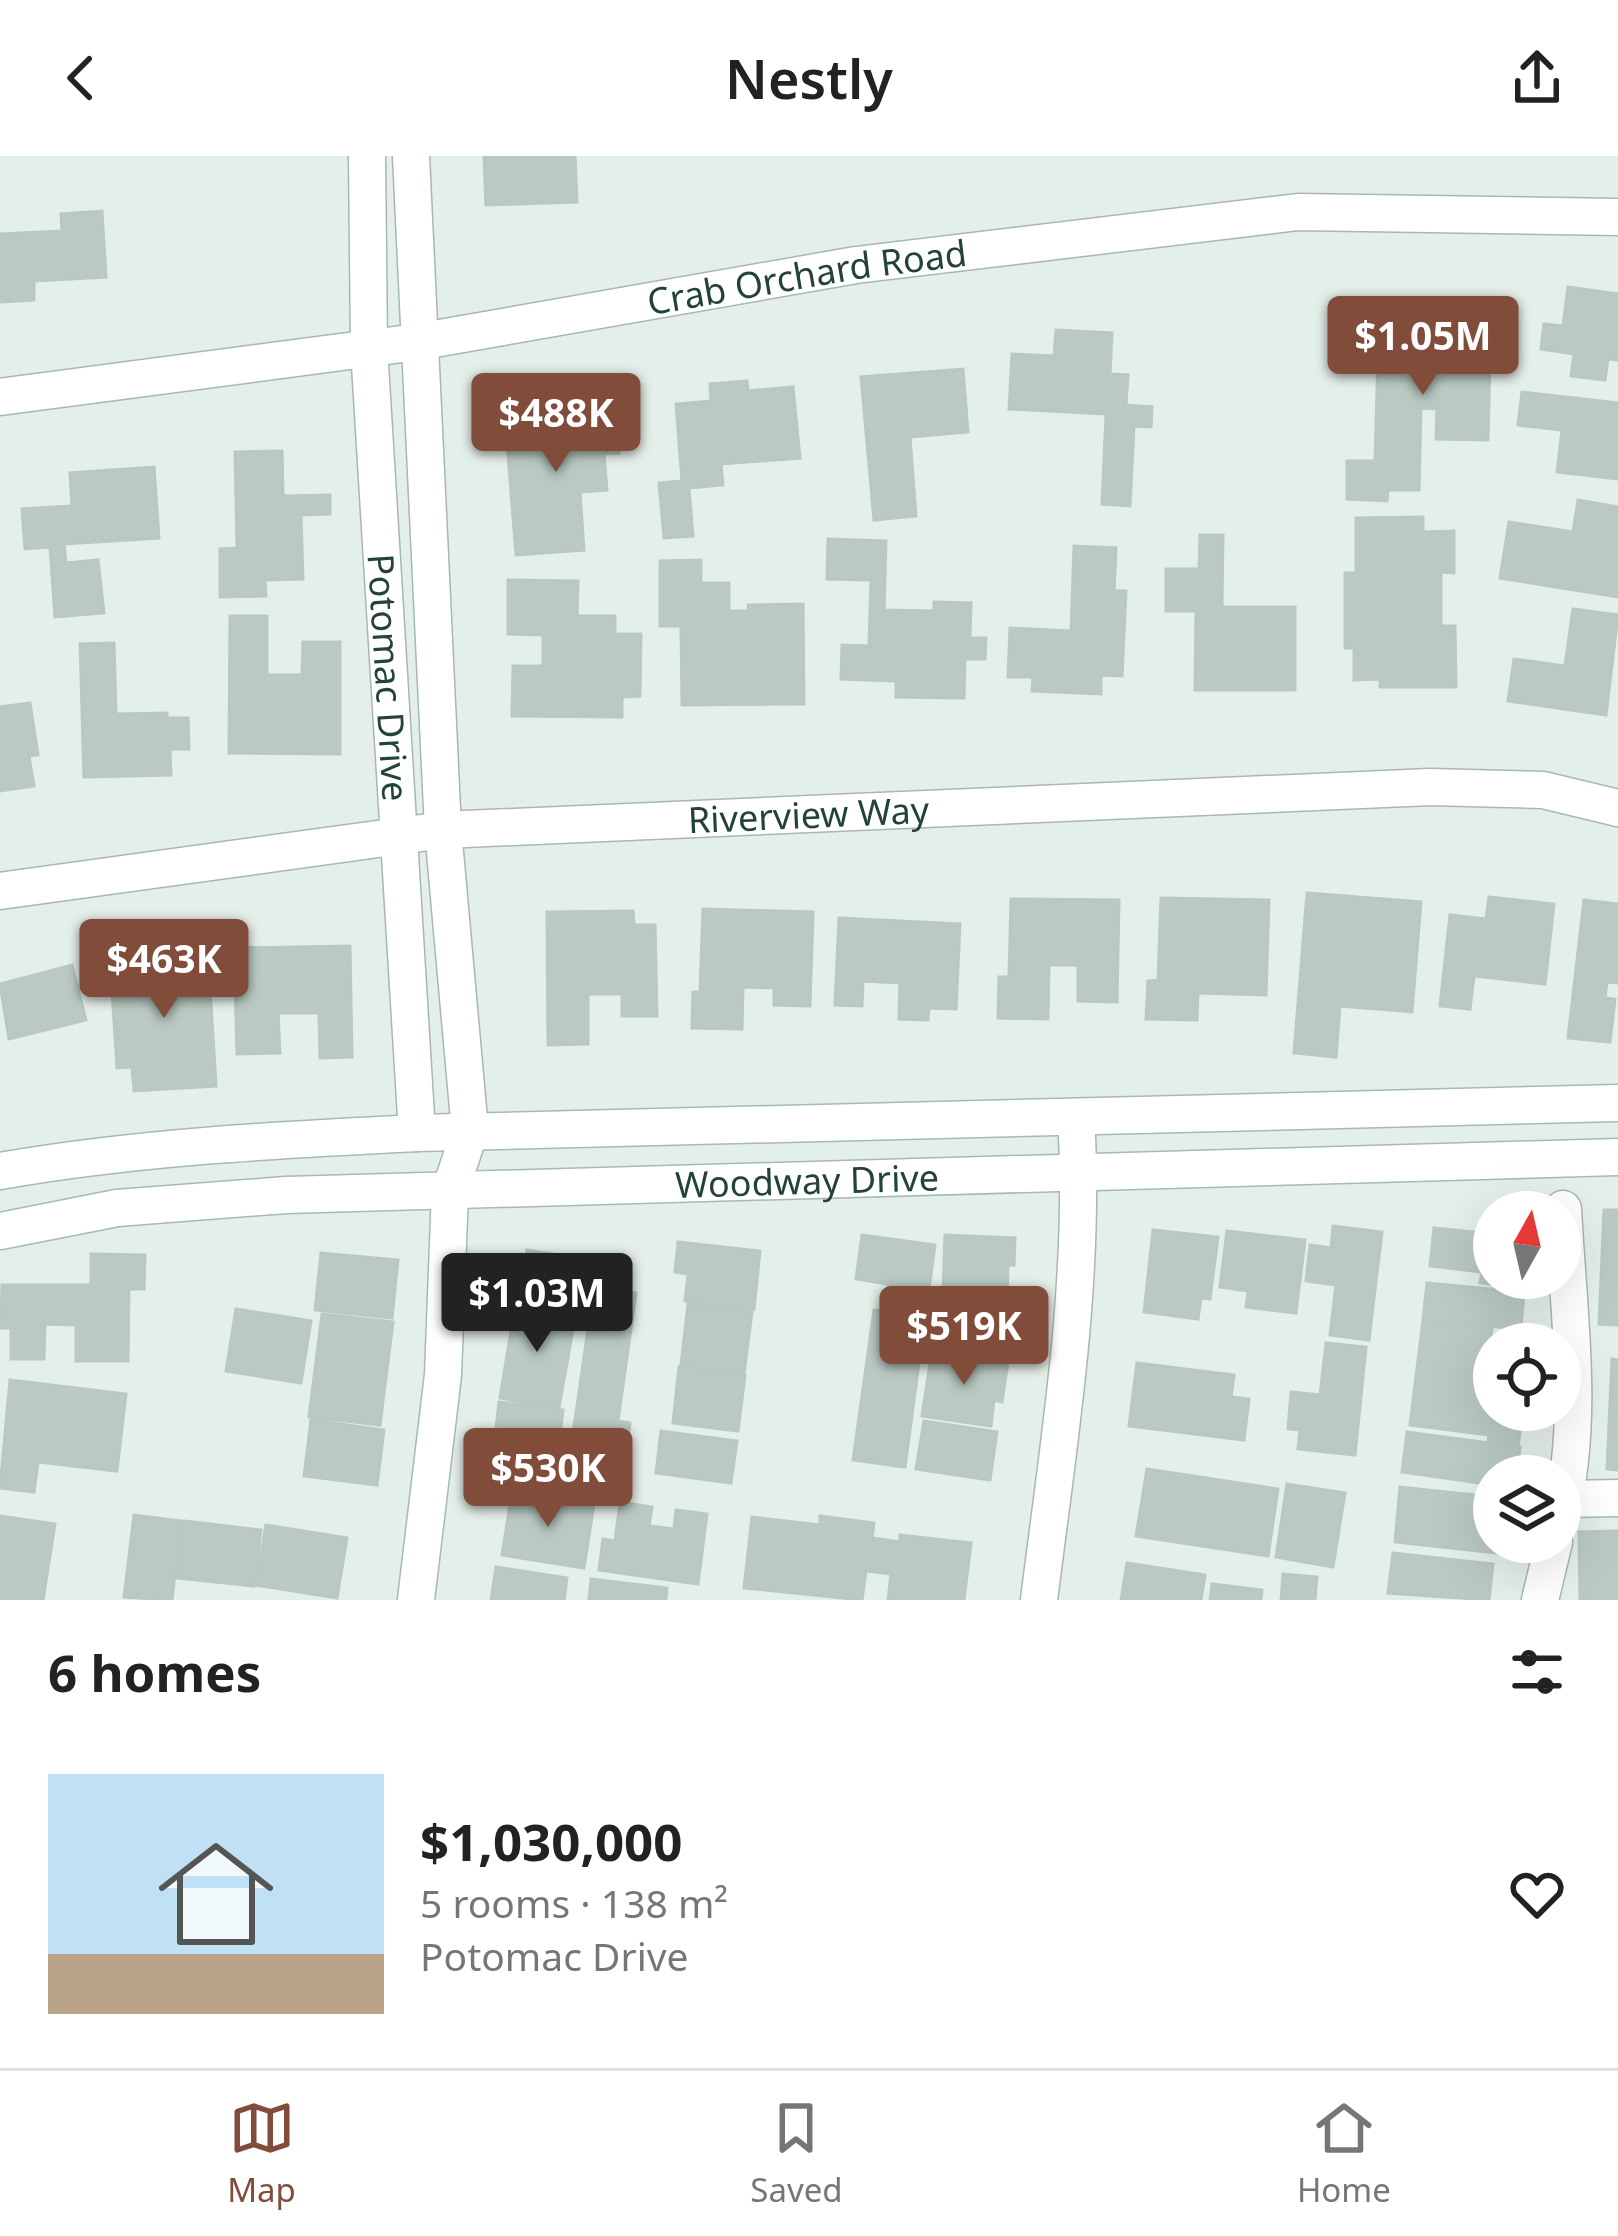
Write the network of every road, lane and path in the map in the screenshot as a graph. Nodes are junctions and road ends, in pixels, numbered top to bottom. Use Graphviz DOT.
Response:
graph roads {
  1 [pos="367,156"];
  2 [pos="411,156"];
  3 [pos="1618,217"];
  4 [pos="417,342"];
  5 [pos="369,348"];
  6 [pos="0,397"];
  7 [pos="1618,808"];
  8 [pos="443,830"];
  9 [pos="398,836"];
  10 [pos="0,891"];
  11 [pos="1618,1102"];
  12 [pos="1076,1117"];
  13 [pos="470,1131"];
  14 [pos="417,1133"];
  15 [pos="1618,1157"];
  16 [pos="1080,1170"];
  17 [pos="0,1171"];
  18 [pos="450,1191"];
  19 [pos="0,1231"];
  20 [pos="1568,1299"];
  21 [pos="1568,1455"];
  22 [pos="1618,1498"];
  23 [pos="1581,1505"];
  24 [pos="1549,1563"];
  25 [pos="416,1600"];
  26 [pos="1039,1600"];
  27 [pos="1540,1600"];
  1 -- 5 [label="street, Potomac Drive"];
  2 -- 4 [label="street, Potomac Drive"];
  3 -- 4 [label="street, Crab Orchard Road"];
  4 -- 5 [label="street, Crab Orchard Road"];
  4 -- 8 [label="street, Potomac Drive"];
  5 -- 6 [label="street, Crab Orchard Road"];
  5 -- 9 [label="street, Potomac Drive"];
  7 -- 8 [label="street, Riverview Way"];
  8 -- 9 [label="street, Riverview Way"];
  8 -- 13 [label="street, Potomac Drive"];
  9 -- 10 [label="street, Riverview Way"];
  9 -- 14 [label="street, Potomac Drive"];
  11 -- 12 [label="street, Woodway Drive"];
  12 -- 13 [label="street, Woodway Drive"];
  12 -- 16 [label="street"];
  13 -- 14 [label="street, Woodway Drive"];
  13 -- 18 [label="street, Potomac Drive"];
  14 -- 17 [label="street, Woodway Drive"];
  14 -- 18 [label="street, Potomac Drive"];
  15 -- 16 [label="street, Woodway Drive"];
  16 -- 18 [label="street, Woodway Drive"];
  16 -- 26 [label="street"];
  18 -- 19 [label="street, Woodway Drive"];
  18 -- 25 [label="street, Potomac Drive"];
  20 -- 21 [label="street"];
  22 -- 23 [label="street"];
  24 -- 27 [label="street"];
}
